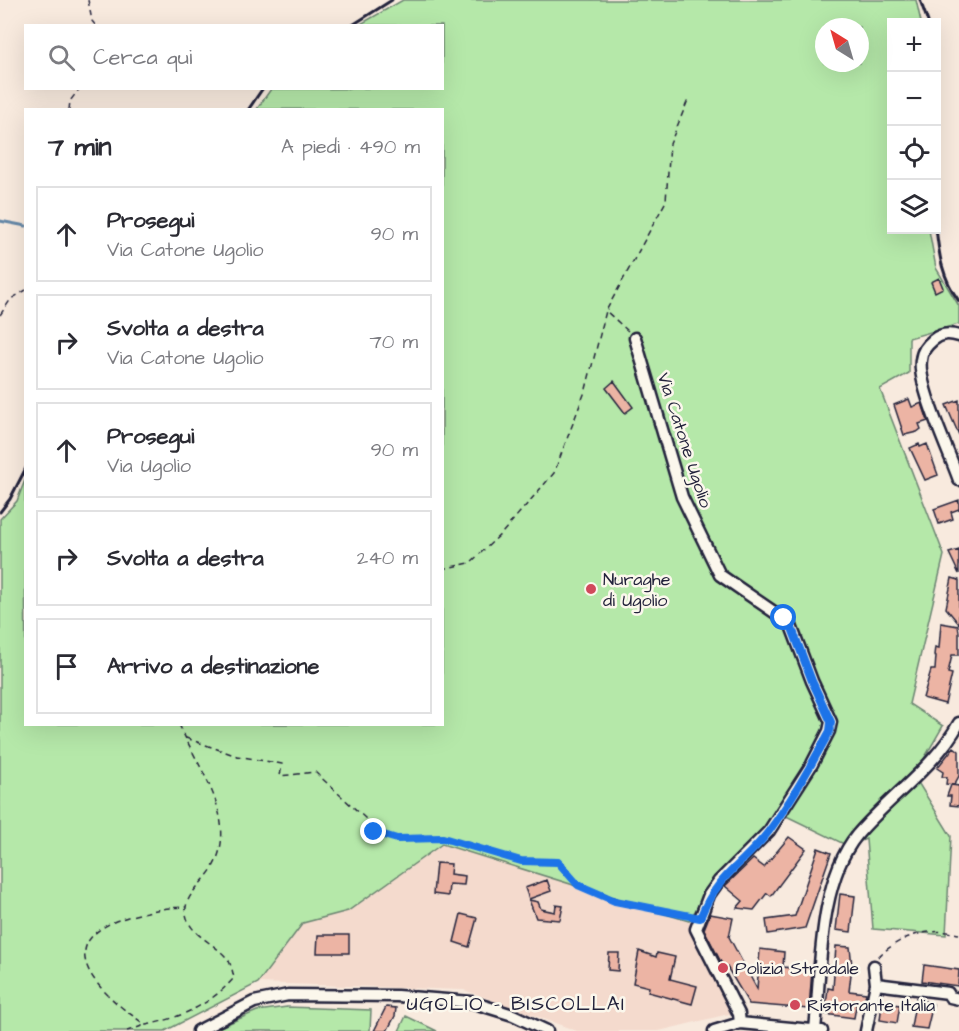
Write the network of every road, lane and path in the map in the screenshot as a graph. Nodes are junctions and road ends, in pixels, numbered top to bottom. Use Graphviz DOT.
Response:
graph roads {
  1 [pos="88,0"];
  2 [pos="94,24"];
  3 [pos="78,90"];
  4 [pos="688,100"];
  5 [pos="69,108"];
  6 [pos="24,291"];
  7 [pos="606,311"];
  8 [pos="0,315"];
  9 [pos="959,336"];
  10 [pos="635,338"];
  11 [pos="959,480"];
  12 [pos="444,569"];
  13 [pos="959,723"];
  14 [pos="180,726"];
  15 [pos="185,738"];
  16 [pos="186,908"];
  17 [pos="700,918"];
  18 [pos="959,934"];
  19 [pos="874,966"];
  20 [pos="876,984"];
  21 [pos="959,999"];
  22 [pos="740,1023"];
  23 [pos="146,1025"];
  24 [pos="760,1029"];
  25 [pos="819,1030"];
  26 [pos="127,1031"];
  27 [pos="198,1031"];
  28 [pos="547,1031"];
  29 [pos="714,1031"];
  30 [pos="866,1031"];
  1 -- 2 [label="path"];
  3 -- 5 [label="path"];
  4 -- 7 [label="path"];
  6 -- 8 [label="path"];
  7 -- 10 [label="path"];
  7 -- 12 [label="path"];
  9 -- 11 [label="street"];
  10 -- 17 [label="street, Via Catone Ugolio"];
  13 -- 25 [label="street"];
  14 -- 15 [label="path"];
  15 -- 16 [label="path"];
  15 -- 17 [label="path"];
  16 -- 23 [label="path"];
  16 -- 23 [label="path"];
  17 -- 22 [label="street"];
  18 -- 19 [label="path"];
  19 -- 20 [label="street"];
  20 -- 21 [label="street"];
  20 -- 30 [label="street"];
  22 -- 24 [label="street"];
  22 -- 29 [label="street"];
  23 -- 26 [label="path"];
  24 -- 25 [label="street"];
  27 -- 28 [label="street"];
}
